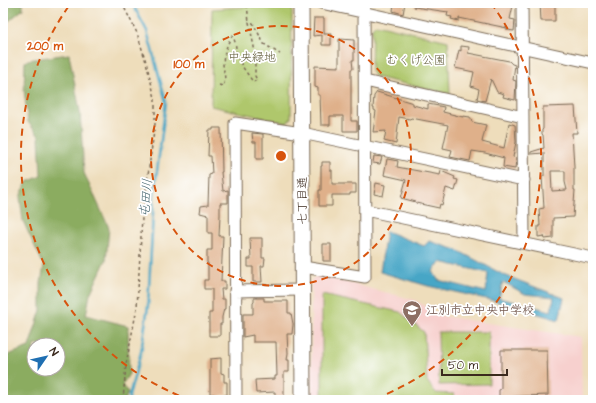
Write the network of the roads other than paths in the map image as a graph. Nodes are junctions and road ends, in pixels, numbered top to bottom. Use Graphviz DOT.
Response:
graph roads {
  1 [pos="301,3"];
  2 [pos="321,3"];
  3 [pos="522,3"];
  4 [pos="364,8"];
  5 [pos="523,48"];
  6 [pos="593,63"];
  7 [pos="365,81"];
  8 [pos="523,117"];
  9 [pos="302,132"];
  10 [pos="365,146"];
  11 [pos="524,180"];
  12 [pos="365,210"];
  13 [pos="524,243"];
  14 [pos="593,258"];
  15 [pos="303,267"];
  16 [pos="303,290"];
  17 [pos="235,291"];
  18 [pos="236,400"];
  19 [pos="303,400"];
  1 -- 9 [label="street, 七丁目通"];
  2 -- 4 [label="street"];
  3 -- 5 [label="street"];
  4 -- 5 [label="street"];
  4 -- 7 [label="street"];
  5 -- 6 [label="street"];
  5 -- 8 [label="street"];
  7 -- 8 [label="street"];
  7 -- 10 [label="street"];
  8 -- 11 [label="street"];
  9 -- 10 [label="street"];
  9 -- 15 [label="street, 七丁目通"];
  9 -- 17 [label="street"];
  10 -- 11 [label="street"];
  10 -- 12 [label="street"];
  11 -- 13 [label="street"];
  12 -- 13 [label="street"];
  12 -- 15 [label="street"];
  13 -- 14 [label="street"];
  15 -- 16 [label="street, 七丁目通"];
  16 -- 17 [label="street"];
  16 -- 19 [label="street, 七丁目通"];
  17 -- 18 [label="street"];
}
